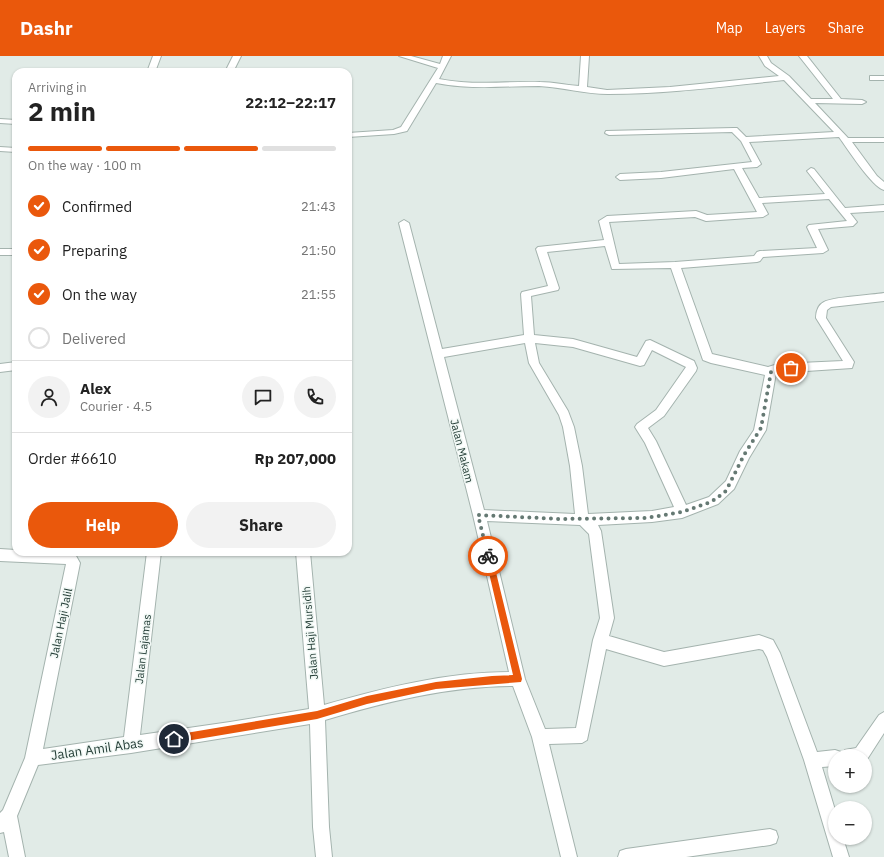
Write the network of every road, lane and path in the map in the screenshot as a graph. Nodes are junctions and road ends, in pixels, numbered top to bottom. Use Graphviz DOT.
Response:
graph roads {
  1 [pos="157,56"];
  2 [pos="237,56"];
  3 [pos="403,56"];
  4 [pos="447,56"];
  5 [pos="585,56"];
  6 [pos="763,56"];
  7 [pos="803,56"];
  8 [pos="442,67"];
  9 [pos="152,68"];
  10 [pos="230,68"];
  11 [pos="786,78"];
  12 [pos="874,78"];
  13 [pos="884,78"];
  14 [pos="435,80"];
  15 [pos="583,89"];
  16 [pos="808,101"];
  17 [pos="840,102"];
  18 [pos="862,102"];
  19 [pos="0,121"];
  20 [pos="12,122"];
  21 [pos="609,133"];
  22 [pos="352,135"];
  23 [pos="843,137"];
  24 [pos="744,140"];
  25 [pos="884,140"];
  26 [pos="0,149"];
  27 [pos="12,150"];
  28 [pos="737,166"];
  29 [pos="811,171"];
  30 [pos="620,177"];
  31 [pos="884,187"];
  32 [pos="830,196"];
  33 [pos="757,200"];
  34 [pos="884,208"];
  35 [pos="842,211"];
  36 [pos="404,223"];
  37 [pos="610,244"];
  38 [pos="0,252"];
  39 [pos="12,252"];
  40 [pos="675,265"];
  41 [pos="884,297"];
  42 [pos="529,338"];
  43 [pos="437,354"];
  44 [pos="12,366"];
  45 [pos="0,368"];
  46 [pos="771,372"];
  47 [pos="682,512"];
  48 [pos="478,515"];
  49 [pos="582,519"];
  50 [pos="0,555"];
  51 [pos="12,556"];
  52 [pos="23,556"];
  53 [pos="154,556"];
  54 [pos="303,556"];
  55 [pos="600,640"];
  56 [pos="518,679"];
  57 [pos="317,715"];
  58 [pos="884,720"];
  59 [pos="540,737"];
  60 [pos="131,745"];
  61 [pos="864,749"];
  62 [pos="33,758"];
  63 [pos="828,759"];
  64 [pos="812,760"];
  65 [pos="828,814"];
  66 [pos="4,820"];
  67 [pos="770,837"];
  68 [pos="837,845"];
  69 [pos="17,857"];
  70 [pos="324,857"];
  71 [pos="570,857"];
  72 [pos="626,857"];
  73 [pos="841,857"];
  1 -- 9 [label="street"];
  2 -- 10 [label="street"];
  3 -- 8 [label="street"];
  4 -- 8 [label="street"];
  5 -- 15 [label="street"];
  6 -- 11 [label="street"];
  7 -- 17 [label="street"];
  8 -- 14 [label="street"];
  11 -- 15 [label="street"];
  11 -- 16 [label="street"];
  12 -- 13 [label="street"];
  14 -- 15 [label="street"];
  14 -- 22 [label="street"];
  16 -- 17 [label="street"];
  16 -- 23 [label="street"];
  17 -- 18 [label="street"];
  19 -- 20 [label="street"];
  21 -- 24 [label="street"];
  23 -- 24 [label="street"];
  23 -- 25 [label="street"];
  23 -- 31 [label="street"];
  24 -- 28 [label="street"];
  26 -- 27 [label="street"];
  28 -- 30 [label="street"];
  28 -- 33 [label="street"];
  29 -- 32 [label="street"];
  32 -- 33 [label="street"];
  32 -- 35 [label="street"];
  33 -- 37 [label="street"];
  34 -- 35 [label="street"];
  35 -- 40 [label="street"];
  36 -- 43 [label="street, Jalan Makam"];
  37 -- 40 [label="street"];
  37 -- 42 [label="street"];
  38 -- 39 [label="street"];
  40 -- 46 [label="street"];
  41 -- 46 [label="street"];
  42 -- 43 [label="street"];
  42 -- 47 [label="street"];
  42 -- 49 [label="street"];
  43 -- 48 [label="street, Jalan Makam"];
  44 -- 45 [label="street"];
  46 -- 47 [label="street"];
  47 -- 49 [label="street"];
  48 -- 49 [label="street"];
  48 -- 56 [label="street, Jalan Makam"];
  49 -- 55 [label="street"];
  50 -- 51 [label="street, Jalan Haji Jalil"];
  52 -- 62 [label="street, Jalan Haji Jalil"];
  53 -- 60 [label="street, Jalan Lajamas"];
  54 -- 57 [label="street, Jalan Haji Mursidih"];
  55 -- 59 [label="street"];
  55 -- 64 [label="street"];
  56 -- 57 [label="street, Jalan Amil Abas"];
  56 -- 59 [label="street, Jalan Makam"];
  57 -- 60 [label="street, Jalan Amil Abas"];
  57 -- 70 [label="street, Jalan Haji Mursidih"];
  58 -- 61 [label="street"];
  59 -- 71 [label="street, Jalan Makam"];
  60 -- 62 [label="street, Jalan Amil Abas"];
  62 -- 66 [label="street"];
  63 -- 64 [label="street"];
  64 -- 65 [label="street"];
  66 -- 69 [label="street"];
  67 -- 72 [label="street"];
  68 -- 73 [label="street"];
}
